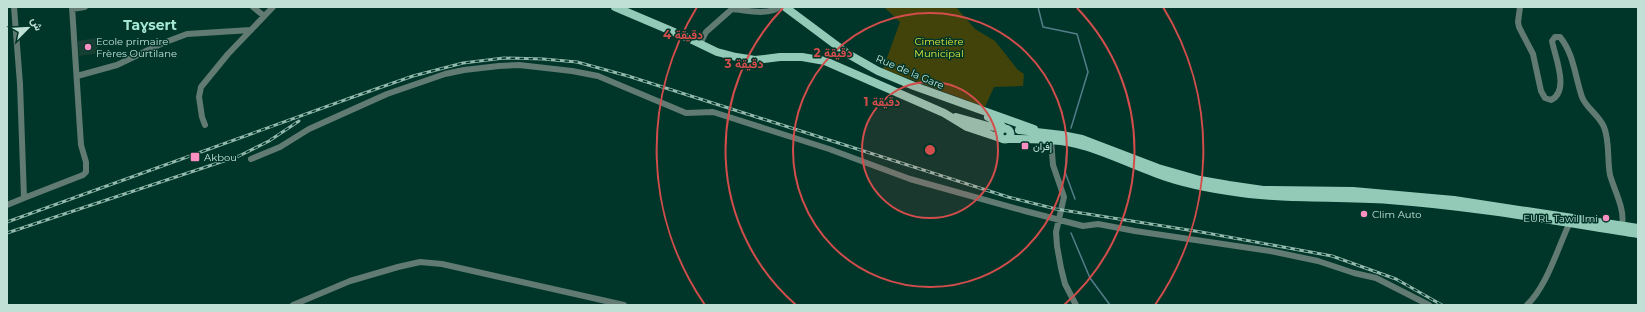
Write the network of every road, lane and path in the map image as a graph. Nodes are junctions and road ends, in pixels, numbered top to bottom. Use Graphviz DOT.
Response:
graph roads {
  1 [pos="14,7"];
  2 [pos="85,7"];
  3 [pos="253,7"];
  4 [pos="273,7"];
  5 [pos="615,7"];
  6 [pos="779,7"];
  7 [pos="785,7"];
  8 [pos="1520,7"];
  9 [pos="72,8"];
  10 [pos="264,16"];
  11 [pos="251,30"];
  12 [pos="700,44"];
  13 [pos="77,76"];
  14 [pos="949,99"];
  15 [pos="944,113"];
  16 [pos="999,117"];
  17 [pos="205,125"];
  18 [pos="1018,127"];
  19 [pos="1006,129"];
  20 [pos="1048,138"];
  21 [pos="1005,139"];
  22 [pos="251,159"];
  23 [pos="24,198"];
  24 [pos="7,205"];
  25 [pos="1058,220"];
  26 [pos="1571,220"];
  27 [pos="1622,225"];
  28 [pos="1638,228"];
  29 [pos="1638,234"];
  30 [pos="294,305"];
  31 [pos="624,305"];
  32 [pos="1076,305"];
  33 [pos="1429,305"];
  34 [pos="1527,305"];
  1 -- 23 [label="street"];
  2 -- 9 [label="street"];
  3 -- 10 [label="street"];
  4 -- 10 [label="street"];
  5 -- 12 [label="main road"];
  6 -- 12 [label="street"];
  7 -- 14 [label="main road, Rue de la Gare"];
  8 -- 27 [label="street"];
  9 -- 13 [label="street"];
  10 -- 11 [label="street"];
  11 -- 13 [label="street"];
  11 -- 17 [label="street"];
  12 -- 15 [label="main road"];
  13 -- 23 [label="street"];
  14 -- 16 [label="main road, Rue de la Gare"];
  14 -- 19 [label="main road"];
  15 -- 19 [label="main road"];
  15 -- 21 [label="main road"];
  16 -- 18 [label="main road, Rue de la Gare"];
  16 -- 19 [label="main road"];
  18 -- 19 [label="main road"];
  18 -- 20 [label="main road"];
  19 -- 21 [label="main road"];
  20 -- 21 [label="main road"];
  20 -- 25 [label="street"];
  20 -- 26 [label="main road"];
  22 -- 25 [label="street"];
  23 -- 24 [label="street"];
  25 -- 32 [label="street"];
  25 -- 33 [label="street"];
  26 -- 27 [label="main road"];
  26 -- 29 [label="main road"];
  26 -- 34 [label="street"];
  27 -- 28 [label="main road"];
  30 -- 31 [label="street"];
}
